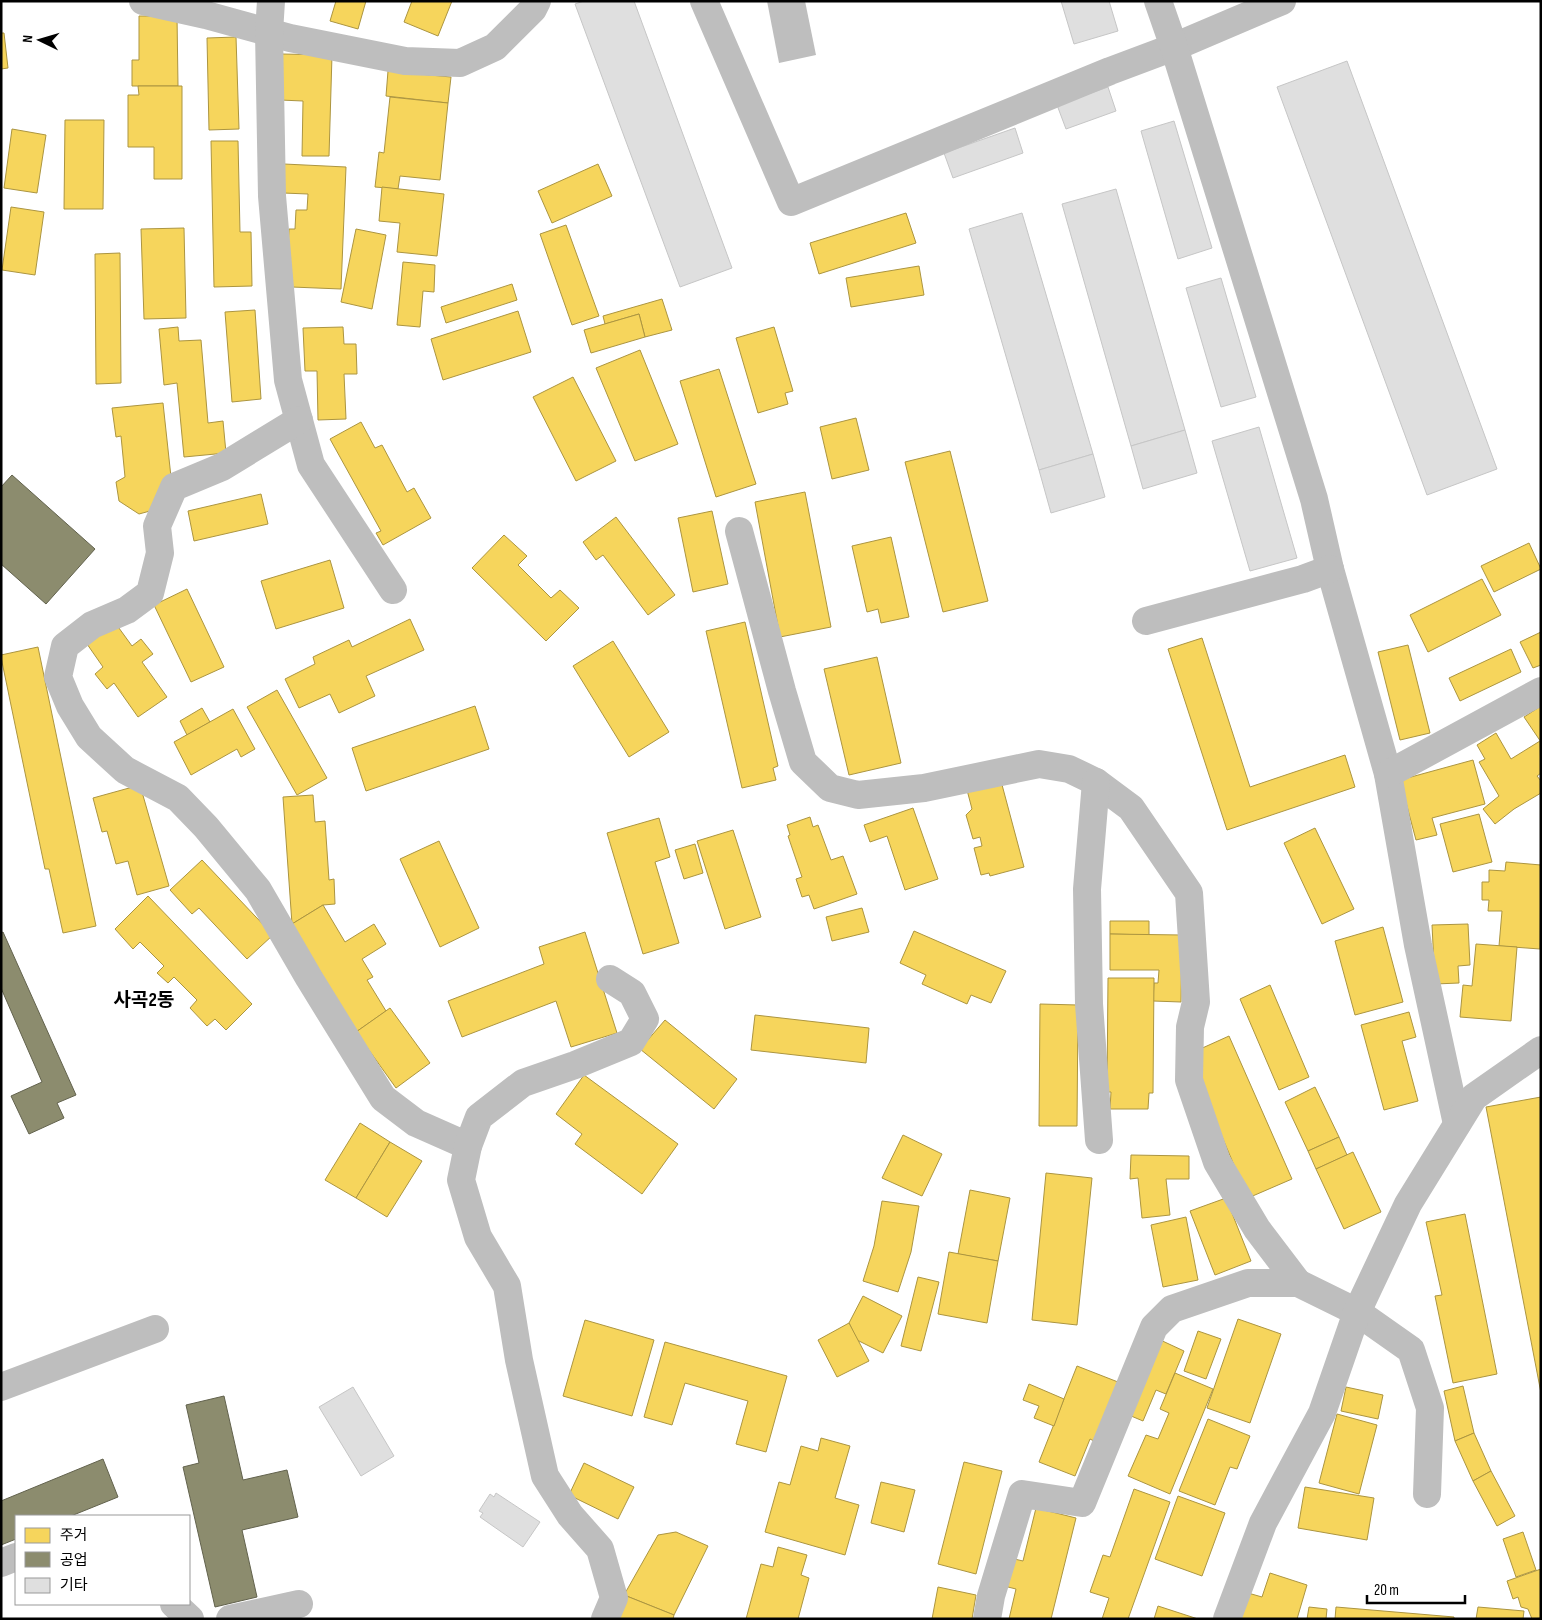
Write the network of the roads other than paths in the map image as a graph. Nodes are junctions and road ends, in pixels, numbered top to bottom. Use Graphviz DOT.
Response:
graph roads {
  1 [pos="143,1"];
  2 [pos="271,1"];
  3 [pos="537,1"];
  4 [pos="704,1"];
  5 [pos="1158,1"];
  6 [pos="1282,1"];
  7 [pos="269,32"];
  8 [pos="1174,47"];
  9 [pos="299,420"];
  10 [pos="738,530"];
  11 [pos="1330,570"];
  12 [pos="393,590"];
  13 [pos="1146,621"];
  14 [pos="1541,691"];
  15 [pos="1388,774"];
  16 [pos="1096,782"];
  17 [pos="610,979"];
  18 [pos="1541,1050"];
  19 [pos="1457,1124"];
  20 [pos="1099,1140"];
  21 [pos="468,1146"];
  22 [pos="1298,1283"];
  23 [pos="1357,1312"];
  24 [pos="155,1329"];
  25 [pos="1,1387"];
  26 [pos="1427,1494"];
  27 [pos="15,1557"];
  28 [pos="1,1564"];
  29 [pos="299,1604"];
  30 [pos="175,1605"];
  31 [pos="190,1619"];
  32 [pos="230,1619"];
  33 [pos="605,1619"];
  34 [pos="987,1619"];
  35 [pos="1227,1619"];
  1 -- 7 [label="street"];
  2 -- 7 [label="street"];
  3 -- 7 [label="street"];
  4 -- 8 [label="street"];
  5 -- 8 [label="street"];
  6 -- 8 [label="street"];
  7 -- 9 [label="street"];
  8 -- 11 [label="street"];
  9 -- 12 [label="street"];
  9 -- 21 [label="street"];
  10 -- 16 [label="street"];
  11 -- 13 [label="street"];
  11 -- 15 [label="street"];
  14 -- 15 [label="street"];
  15 -- 19 [label="street"];
  16 -- 20 [label="street"];
  16 -- 22 [label="street"];
  17 -- 21 [label="street"];
  18 -- 19 [label="street"];
  19 -- 23 [label="street"];
  21 -- 33 [label="street"];
  22 -- 23 [label="street"];
  22 -- 34 [label="street"];
  23 -- 26 [label="street"];
  23 -- 35 [label="street"];
  24 -- 25 [label="street"];
  27 -- 28 [label="street"];
  29 -- 32 [label="street"];
  30 -- 31 [label="street"];
}
